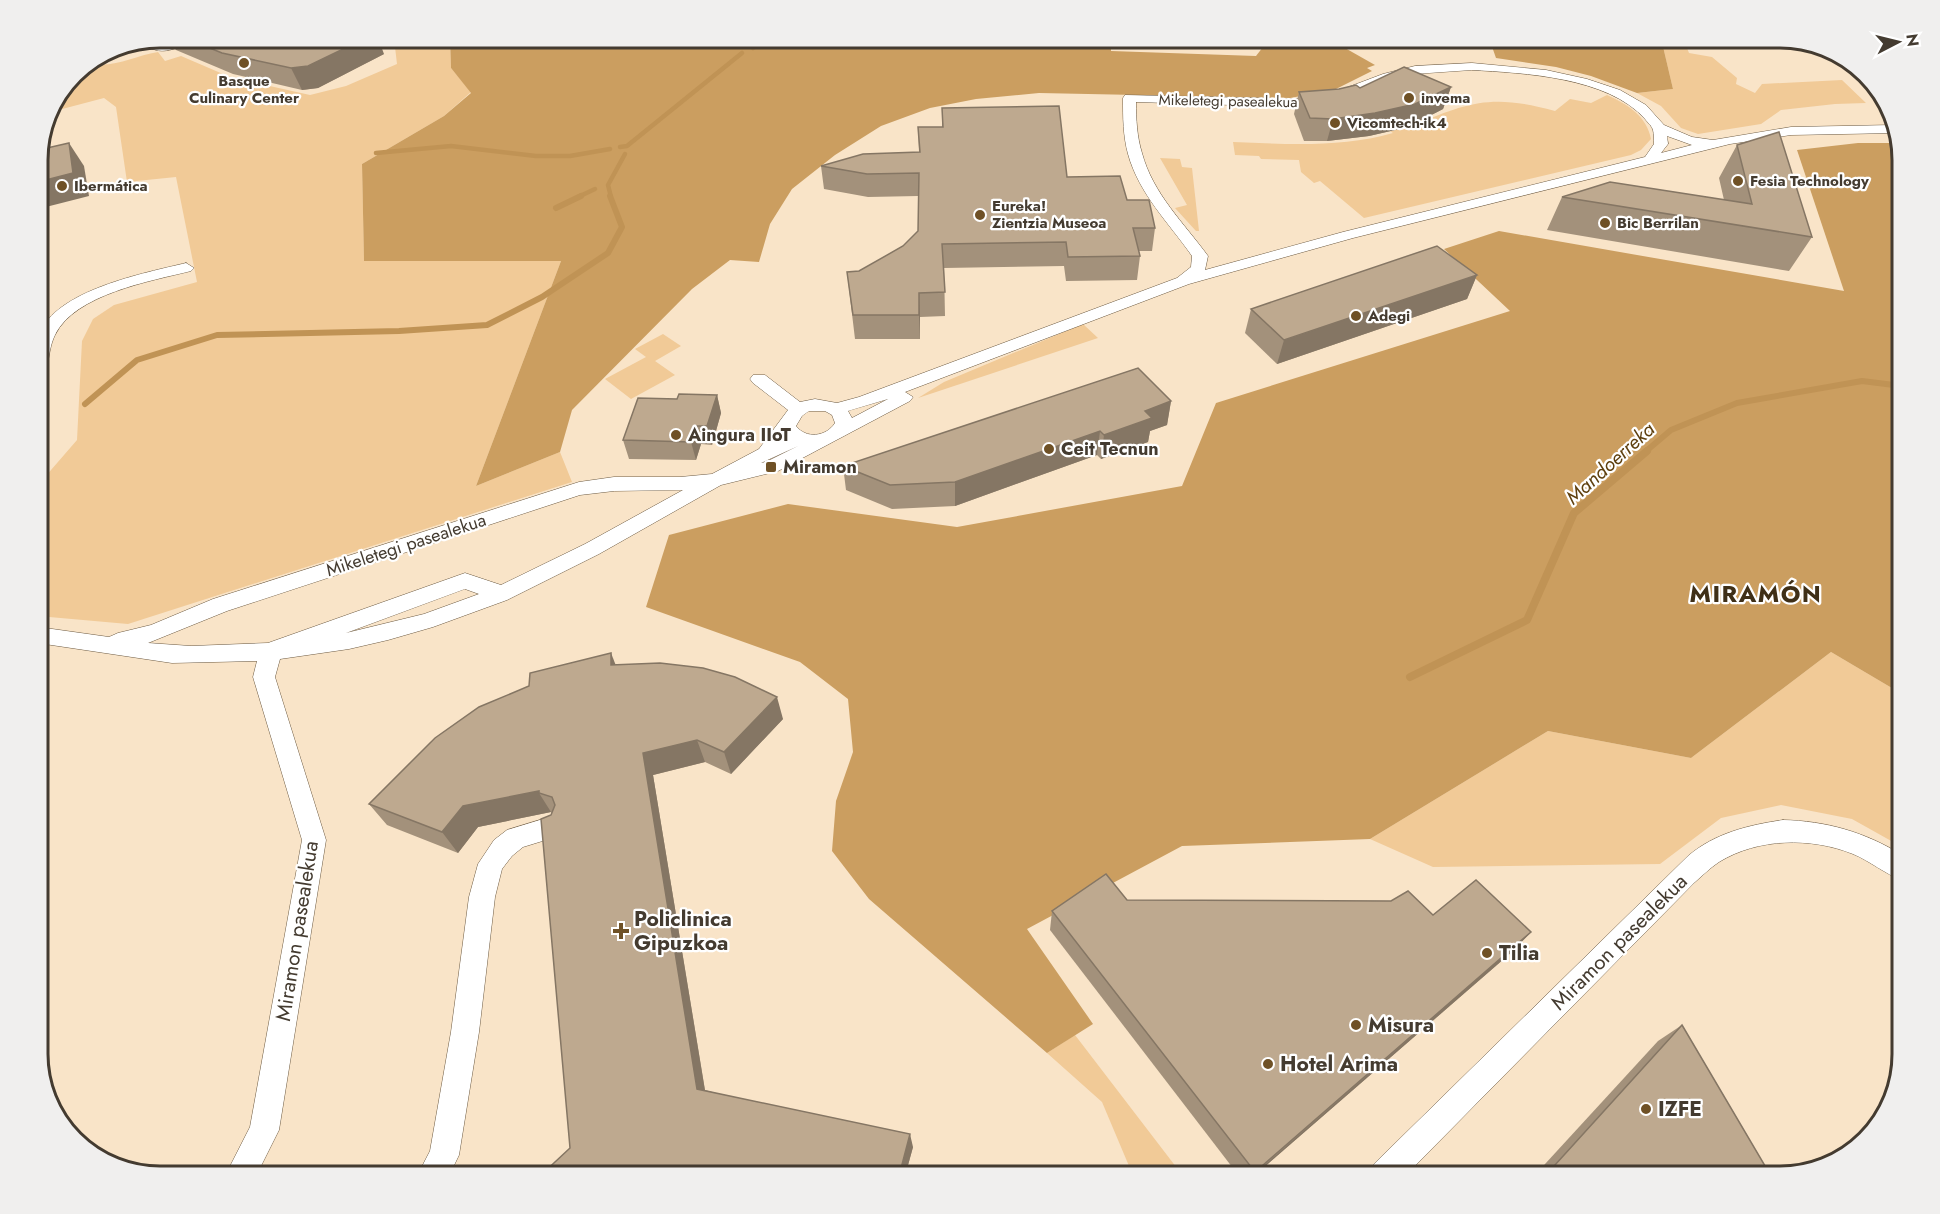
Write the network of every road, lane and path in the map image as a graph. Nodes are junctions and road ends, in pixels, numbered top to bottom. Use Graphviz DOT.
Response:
graph roads {
  1 [pos="1659,128"];
  2 [pos="1887,129"];
  3 [pos="1730,141"];
  4 [pos="1649,160"];
  5 [pos="186,268"];
  6 [pos="1183,281"];
  7 [pos="48,335"];
  8 [pos="934,375"];
  9 [pos="759,379"];
  10 [pos="798,409"];
  11 [pos="835,409"];
  12 [pos="792,432"];
  13 [pos="830,437"];
  14 [pos="716,480"];
  15 [pos="48,636"];
  16 [pos="102,642"];
  17 [pos="272,651"];
  18 [pos="553,827"];
  19 [pos="1892,861"];
  20 [pos="245,1166"];
  21 [pos="438,1166"];
  22 [pos="1394,1166"];
  1 -- 3 [label="street"];
  1 -- 4 [label="street"];
  1 -- 6 [label="street, Mikeletegi pasealekua"];
  2 -- 3 [label="street, Mikeletegi pasealekua"];
  3 -- 4 [label="street, Mikeletegi pasealekua"];
  4 -- 6 [label="street, Mikeletegi pasealekua"];
  5 -- 7 [label="street"];
  6 -- 8 [label="street, Mikeletegi pasealekua"];
  8 -- 11 [label="street, Mikeletegi pasealekua"];
  8 -- 13 [label="street, Mikeletegi pasealekua"];
  9 -- 10 [label="street"];
  10 -- 11 [label="street, Mikeletegi pasealekua"];
  10 -- 12 [label="street"];
  11 -- 13 [label="street"];
  12 -- 13 [label="street, Mikeletegi pasealekua"];
  12 -- 14 [label="street, Mikeletegi pasealekua"];
  13 -- 14 [label="street, Mikeletegi pasealekua"];
  14 -- 16 [label="street, Mikeletegi pasealekua"];
  14 -- 17 [label="street, Mikeletegi pasealekua"];
  15 -- 16 [label="street, Mikeletegi pasealekua"];
  16 -- 17 [label="street, Mikeletegi pasealekua"];
  17 -- 20 [label="street, Miramon pasealekua"];
  18 -- 21 [label="street"];
  19 -- 22 [label="street, Miramon pasealekua"];
}
